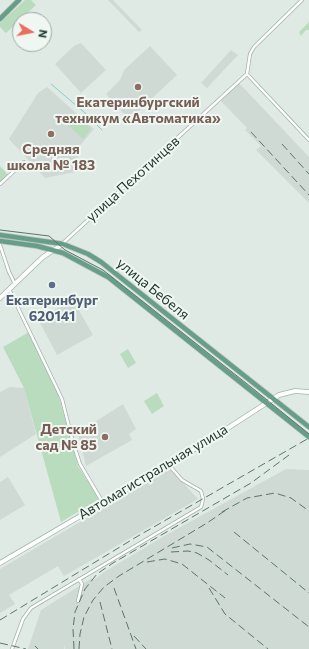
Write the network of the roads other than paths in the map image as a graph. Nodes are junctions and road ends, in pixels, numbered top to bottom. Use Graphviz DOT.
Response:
graph roads {
  1 [pos="19,0"];
  2 [pos="302,0"];
  3 [pos="0,19"];
  4 [pos="247,74"];
  5 [pos="309,140"];
  6 [pos="24,162"];
  7 [pos="0,184"];
  8 [pos="0,235"];
  9 [pos="0,241"];
  10 [pos="62,244"];
  11 [pos="0,245"];
  12 [pos="52,250"];
  13 [pos="15,284"];
  14 [pos="9,289"];
  15 [pos="0,298"];
  16 [pos="309,392"];
  17 [pos="274,398"];
  18 [pos="266,404"];
  19 [pos="309,427"];
  20 [pos="309,437"];
  21 [pos="168,464"];
  22 [pos="102,503"];
  23 [pos="0,563"];
  24 [pos="79,579"];
  25 [pos="78,601"];
  26 [pos="12,649"];
  1 -- 3 [label="main road"];
  2 -- 4 [label="street"];
  4 -- 5 [label="street"];
  4 -- 10 [label="street, улица Пехотинцев"];
  6 -- 7 [label="street"];
  8 -- 10 [label="main road, улица Бебеля"];
  9 -- 12 [label="main road, улица Бебеля"];
  10 -- 12 [label="main road, улица Пехотинцев"];
  10 -- 17 [label="main road, улица Бебеля"];
  11 -- 13 [label="street"];
  12 -- 13 [label="main road, улица Пехотинцев"];
  12 -- 18 [label="main road, улица Бебеля"];
  13 -- 14 [label="main road, улица Пехотинцев"];
  14 -- 15 [label="main road, улица Пехотинцев"];
  14 -- 22 [label="street"];
  16 -- 17 [label="main road, Автомагистральная улица"];
  17 -- 18 [label="main road, Автомагистральная улица"];
  17 -- 19 [label="main road, улица Бебеля"];
  18 -- 20 [label="main road, улица Бебеля"];
  18 -- 21 [label="main road, Автомагистральная улица"];
  21 -- 22 [label="main road, Автомагистральная улица"];
  21 -- 24 [label="street"];
  22 -- 23 [label="main road, Автомагистральная улица"];
  24 -- 25 [label="street"];
  24 -- 26 [label="street"];
}
